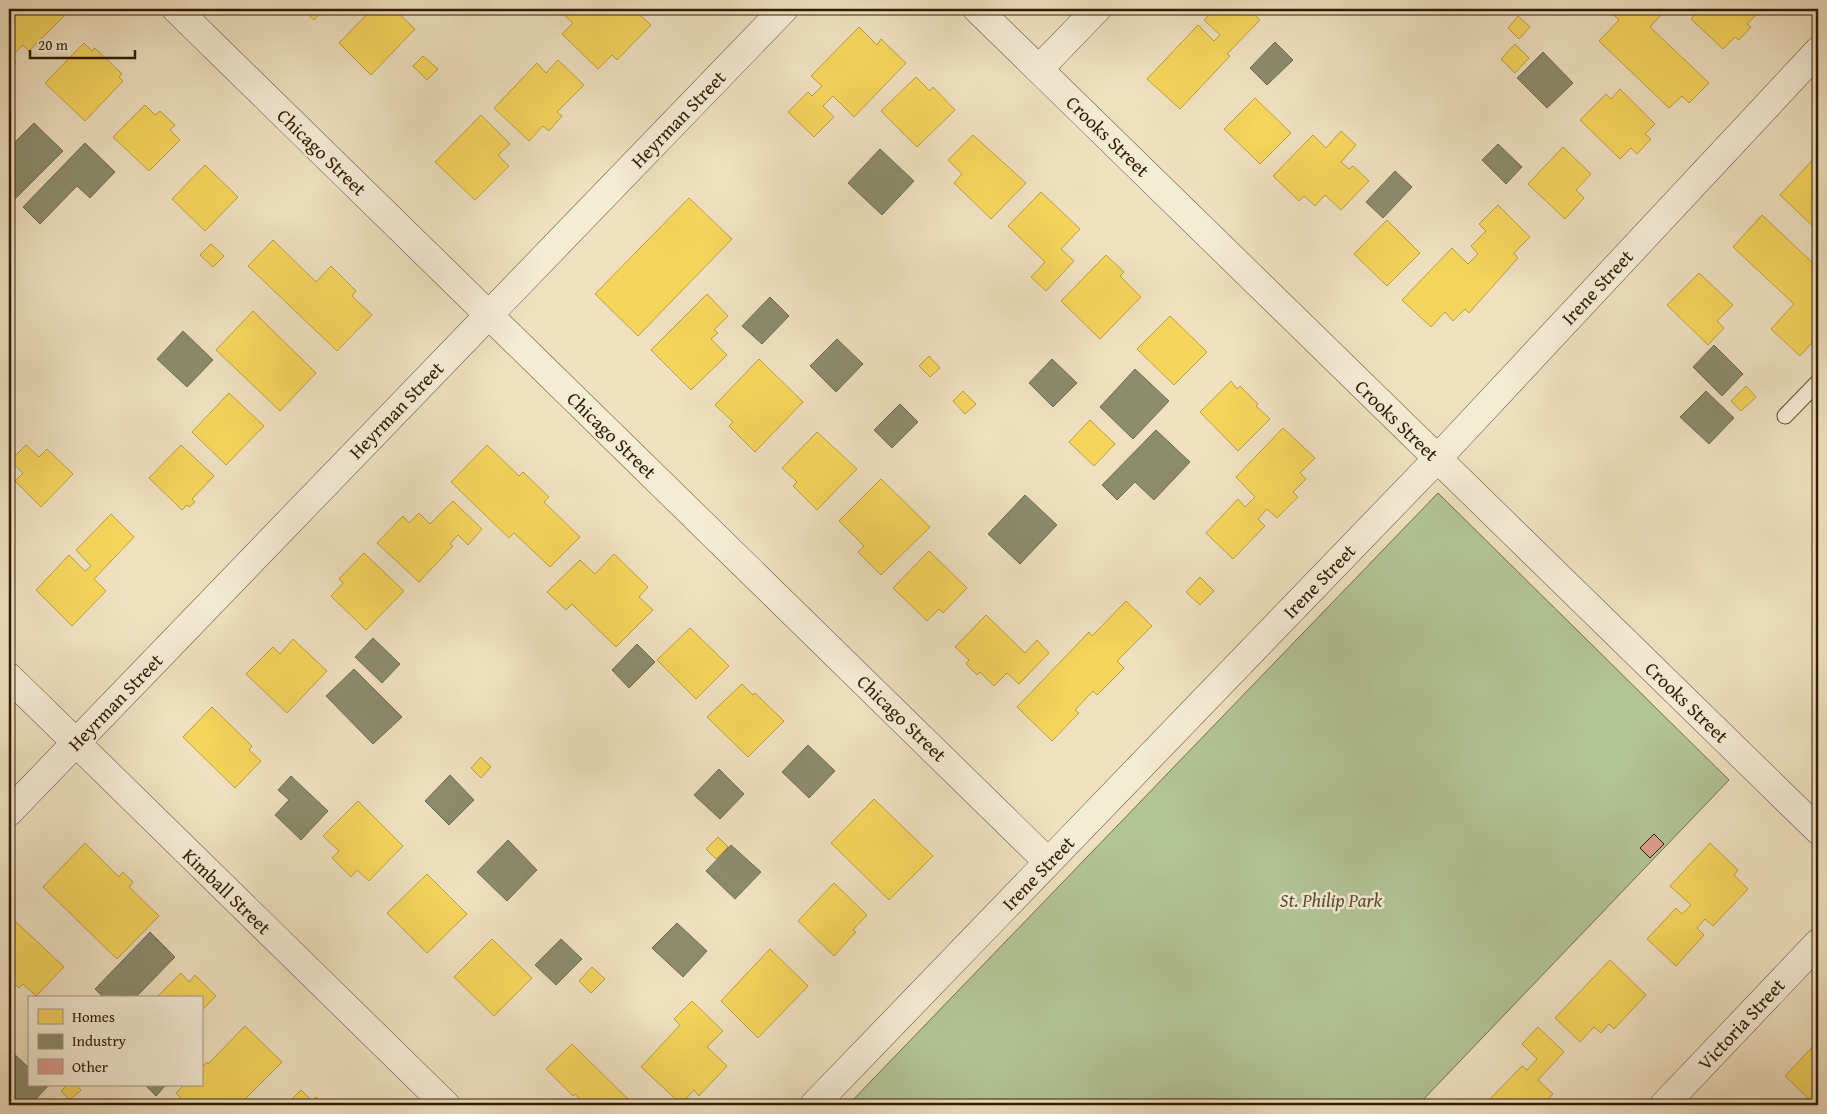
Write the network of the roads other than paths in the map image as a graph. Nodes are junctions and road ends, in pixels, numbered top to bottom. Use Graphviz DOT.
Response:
graph roads {
  1 [pos="176,9"];
  2 [pos="784,9"];
  3 [pos="977,9"];
  4 [pos="1097,9"];
  5 [pos="1818,51"];
  6 [pos="1039,69"];
  7 [pos="489,315"];
  8 [pos="1818,382"];
  9 [pos="1785,416"];
  10 [pos="1437,459"];
  11 [pos="9,677"];
  12 [pos="76,743"];
  13 [pos="9,812"];
  14 [pos="1818,830"];
  15 [pos="1048,862"];
  16 [pos="1818,943"];
  17 [pos="446,1105"];
  18 [pos="814,1105"];
  19 [pos="1664,1105"];
  1 -- 7 [label="street, Chicago Street"];
  2 -- 7 [label="street, Heyrman Street"];
  3 -- 6 [label="street, Crooks Street"];
  4 -- 6 [label="street"];
  5 -- 10 [label="street, Irene Street"];
  6 -- 10 [label="street, Crooks Street"];
  7 -- 12 [label="street, Heyrman Street"];
  7 -- 15 [label="street, Chicago Street"];
  8 -- 9 [label="lane"];
  10 -- 14 [label="street, Crooks Street"];
  10 -- 15 [label="street, Irene Street"];
  11 -- 12 [label="street, Kimball Street"];
  12 -- 13 [label="street, Heyrman Street"];
  12 -- 17 [label="street, Kimball Street"];
  15 -- 18 [label="street, Irene Street"];
  16 -- 19 [label="street, Victoria Street"];
}
